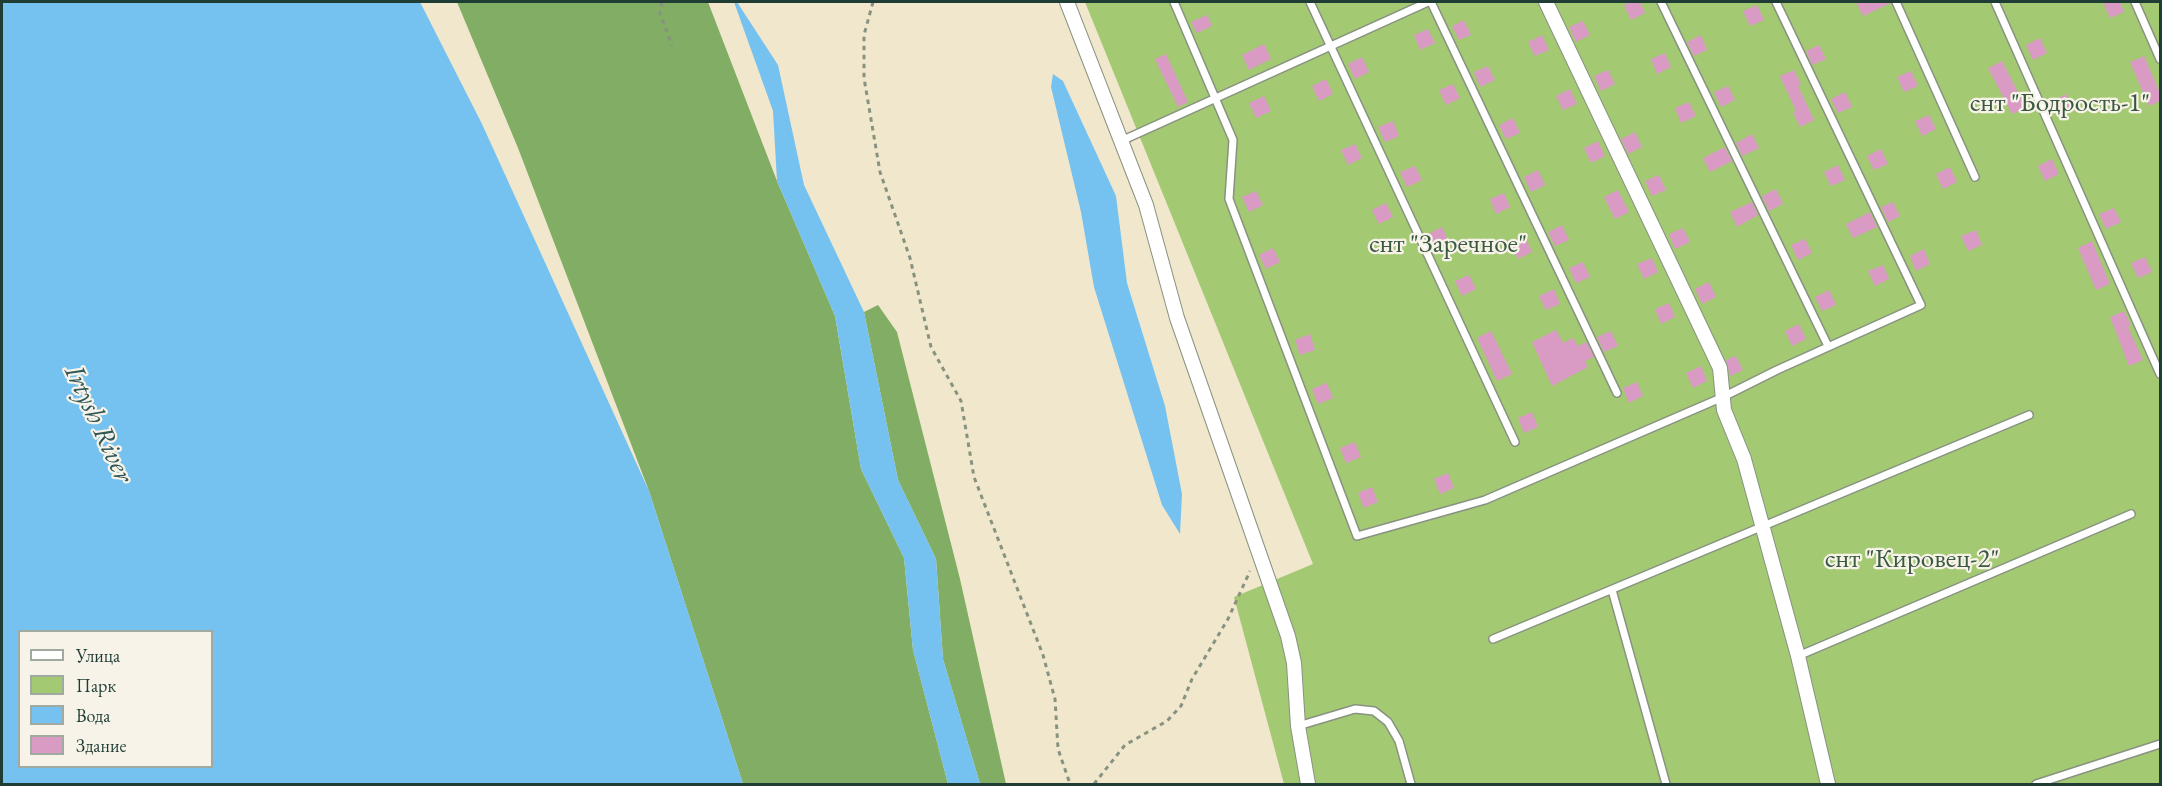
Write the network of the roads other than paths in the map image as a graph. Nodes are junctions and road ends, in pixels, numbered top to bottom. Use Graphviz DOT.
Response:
graph roads {
  1 [pos="1066,2"];
  2 [pos="1174,2"];
  3 [pos="1310,2"];
  4 [pos="1430,2"];
  5 [pos="1546,2"];
  6 [pos="1661,2"];
  7 [pos="1776,2"];
  8 [pos="1896,2"];
  9 [pos="1995,2"];
  10 [pos="2135,2"];
  11 [pos="1331,45"];
  12 [pos="2160,59"];
  13 [pos="1214,99"];
  14 [pos="1121,141"];
  15 [pos="1975,177"];
  16 [pos="1828,346"];
  17 [pos="2160,374"];
  18 [pos="1617,393"];
  19 [pos="1724,397"];
  20 [pos="2029,415"];
  21 [pos="1515,442"];
  22 [pos="2131,514"];
  23 [pos="1761,526"];
  24 [pos="1612,590"];
  25 [pos="1493,639"];
  26 [pos="1798,656"];
  27 [pos="1298,726"];
  28 [pos="2160,744"];
  29 [pos="1308,784"];
  30 [pos="1411,784"];
  31 [pos="1666,784"];
  32 [pos="1828,784"];
  33 [pos="2037,784"];
  1 -- 14 [label="street"];
  2 -- 13 [label="lane"];
  3 -- 11 [label="lane"];
  4 -- 11 [label="lane"];
  4 -- 18 [label="lane"];
  5 -- 19 [label="street"];
  6 -- 16 [label="lane"];
  7 -- 16 [label="lane"];
  8 -- 15 [label="lane"];
  9 -- 17 [label="lane"];
  10 -- 12 [label="lane"];
  11 -- 13 [label="lane"];
  11 -- 21 [label="lane"];
  13 -- 14 [label="lane"];
  13 -- 19 [label="lane"];
  14 -- 27 [label="street"];
  16 -- 19 [label="lane"];
  19 -- 23 [label="street"];
  20 -- 23 [label="lane"];
  22 -- 26 [label="lane"];
  23 -- 24 [label="lane"];
  23 -- 26 [label="street"];
  24 -- 25 [label="lane"];
  24 -- 31 [label="lane"];
  26 -- 32 [label="street"];
  27 -- 29 [label="street"];
  27 -- 30 [label="lane"];
  28 -- 33 [label="lane"];
}
